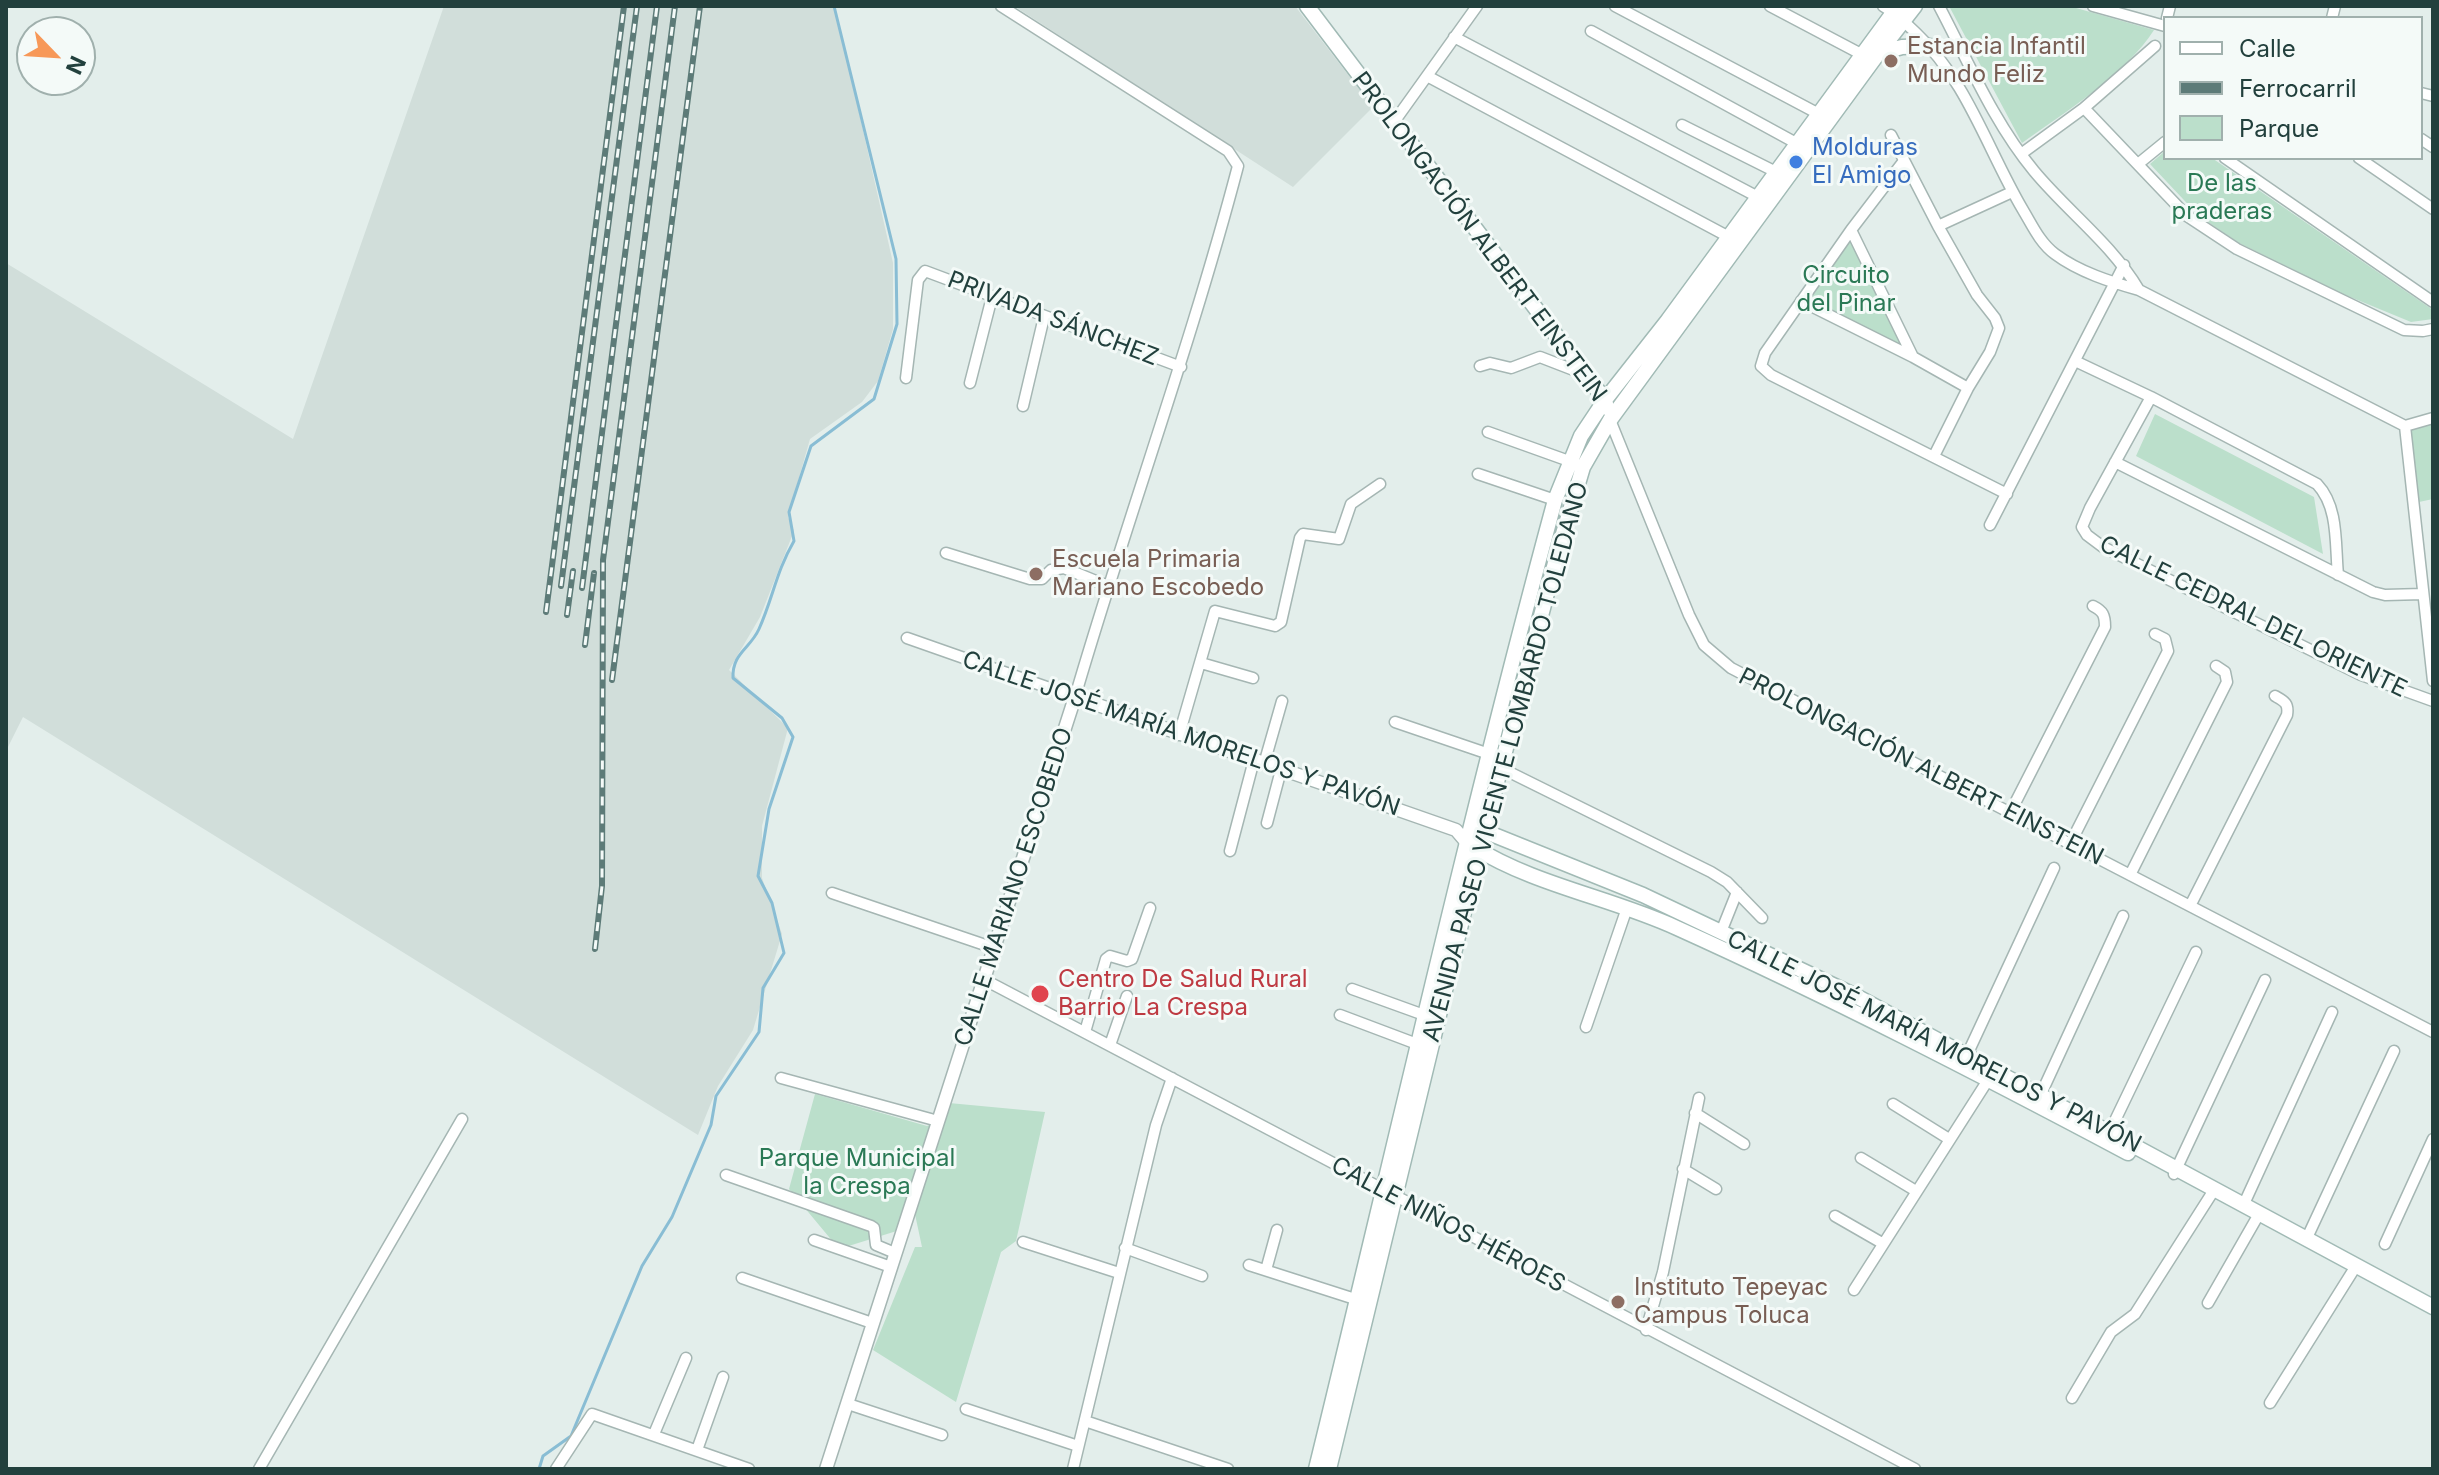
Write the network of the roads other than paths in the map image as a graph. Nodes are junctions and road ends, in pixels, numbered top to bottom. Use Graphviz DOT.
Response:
graph roads {
  1 [pos="1001,6"];
  2 [pos="1307,6"];
  3 [pos="1477,6"];
  4 [pos="1615,6"];
  5 [pos="1770,6"];
  6 [pos="1915,6"];
  7 [pos="1939,6"];
  8 [pos="2093,6"];
  9 [pos="1894,11"];
  10 [pos="2163,25"];
  11 [pos="1591,31"];
  12 [pos="1454,37"];
  13 [pos="1930,46"];
  14 [pos="2155,46"];
  15 [pos="1861,54"];
  16 [pos="1877,55"];
  17 [pos="1427,76"];
  18 [pos="2084,108"];
  19 [pos="1817,113"];
  20 [pos="1394,122"];
  21 [pos="2002,123"];
  22 [pos="1682,125"];
  23 [pos="1984,133"];
  24 [pos="1891,135"];
  25 [pos="1796,143"];
  26 [pos="2163,144"];
  27 [pos="2021,154"];
  28 [pos="2228,160"];
  29 [pos="2362,160"];
  30 [pos="1903,162"];
  31 [pos="2138,164"];
  32 [pos="1776,172"];
  33 [pos="2012,192"];
  34 [pos="1758,197"];
  35 [pos="2433,209"];
  36 [pos="1938,226"];
  37 [pos="1851,230"];
  38 [pos="1729,237"];
  39 [pos="2124,265"];
  40 [pos="2113,283"];
  41 [pos="2139,290"];
  42 [pos="992,297"];
  43 [pos="1801,301"];
  44 [pos="2433,302"];
  45 [pos="1044,317"];
  46 [pos="2433,329"];
  47 [pos="1913,357"];
  48 [pos="2075,361"];
  49 [pos="1480,366"];
  50 [pos="1181,367"];
  51 [pos="1586,375"];
  52 [pos="906,378"];
  53 [pos="970,383"];
  54 [pos="1968,388"];
  55 [pos="2151,397"];
  56 [pos="1605,400"];
  57 [pos="1023,406"];
  58 [pos="2433,418"];
  59 [pos="1610,420"];
  60 [pos="2405,426"];
  61 [pos="1488,432"];
  62 [pos="1934,456"];
  63 [pos="1569,461"];
  64 [pos="2115,462"];
  65 [pos="1478,474"];
  66 [pos="1380,484"];
  67 [pos="2007,494"];
  68 [pos="1555,500"];
  69 [pos="1990,525"];
  70 [pos="946,553"];
  71 [pos="2338,575"];
  72 [pos="1108,586"];
  73 [pos="2423,594"];
  74 [pos="2093,606"];
  75 [pos="2155,634"];
  76 [pos="907,638"];
  77 [pos="1201,663"];
  78 [pos="2216,666"];
  79 [pos="1253,678"];
  80 [pos="2433,681"];
  81 [pos="2275,696"];
  82 [pos="1075,697"];
  83 [pos="1282,701"];
  84 [pos="2433,701"];
  85 [pos="1395,722"];
  86 [pos="1179,735"];
  87 [pos="1489,754"];
  88 [pos="1259,762"];
  89 [pos="1501,768"];
  90 [pos="1281,770"];
  91 [pos="2010,813"];
  92 [pos="1267,823"];
  93 [pos="1478,829"];
  94 [pos="1456,830"];
  95 [pos="2070,844"];
  96 [pos="1473,846"];
  97 [pos="1230,851"];
  98 [pos="2054,868"];
  99 [pos="2130,875"];
  100 [pos="1737,892"];
  101 [pos="832,893"];
  102 [pos="2190,906"];
  103 [pos="1150,908"];
  104 [pos="1627,908"];
  105 [pos="1688,916"];
  106 [pos="2123,916"];
  107 [pos="1762,918"];
  108 [pos="1682,930"];
  109 [pos="1721,932"];
  110 [pos="994,948"];
  111 [pos="2196,952"];
  112 [pos="983,979"];
  113 [pos="2265,980"];
  114 [pos="1352,989"];
  115 [pos="1127,996"];
  116 [pos="2332,1012"];
  117 [pos="1340,1015"];
  118 [pos="1424,1015"];
  119 [pos="1586,1027"];
  120 [pos="1085,1032"];
  121 [pos="2433,1032"];
  122 [pos="1417,1044"];
  123 [pos="1110,1045"];
  124 [pos="2394,1051"];
  125 [pos="1967,1055"];
  126 [pos="781,1078"];
  127 [pos="1172,1078"];
  128 [pos="1988,1080"];
  129 [pos="2041,1094"];
  130 [pos="1699,1098"];
  131 [pos="1893,1104"];
  132 [pos="1695,1113"];
  133 [pos="462,1119"];
  134 [pos="938,1121"];
  135 [pos="2110,1131"];
  136 [pos="1949,1139"];
  137 [pos="2433,1139"];
  138 [pos="1744,1144"];
  139 [pos="1861,1158"];
  140 [pos="1683,1169"];
  141 [pos="2179,1172"];
  142 [pos="726,1175"];
  143 [pos="1716,1189"];
  144 [pos="2214,1190"];
  145 [pos="1916,1191"];
  146 [pos="1390,1194"];
  147 [pos="2243,1206"];
  148 [pos="2259,1214"];
  149 [pos="1835,1216"];
  150 [pos="1277,1230"];
  151 [pos="814,1240"];
  152 [pos="2306,1240"];
  153 [pos="1023,1242"];
  154 [pos="1882,1243"];
  155 [pos="2385,1244"];
  156 [pos="1125,1248"];
  157 [pos="895,1253"];
  158 [pos="1249,1265"];
  159 [pos="2356,1266"];
  160 [pos="891,1267"];
  161 [pos="1266,1270"];
  162 [pos="1119,1273"];
  163 [pos="1202,1276"];
  164 [pos="742,1278"];
  165 [pos="1854,1290"];
  166 [pos="1355,1299"];
  167 [pos="2208,1303"];
  168 [pos="2433,1307"];
  169 [pos="872,1323"];
  170 [pos="1646,1330"];
  171 [pos="686,1358"];
  172 [pos="723,1377"];
  173 [pos="2072,1398"];
  174 [pos="2270,1403"];
  175 [pos="848,1404"];
  176 [pos="966,1409"];
  177 [pos="1085,1421"];
  178 [pos="654,1434"];
  179 [pos="942,1435"];
  180 [pos="1078,1446"];
  181 [pos="697,1450"];
  182 [pos="259,1469"];
  183 [pos="556,1469"];
  184 [pos="749,1469"];
  185 [pos="826,1469"];
  186 [pos="1073,1469"];
  187 [pos="1228,1469"];
  188 [pos="1316,1469"];
  189 [pos="1329,1469"];
  190 [pos="1915,1469"];
  1 -- 50 [label="street, CALLE MARIANO ESCOBEDO"];
  2 -- 20 [label="main road, PROLONGACIÓN ALBERT EINSTEIN"];
  3 -- 12 [label="street"];
  4 -- 19 [label="street"];
  5 -- 15 [label="street"];
  6 -- 9 [label="main road, AVENIDA PASEO VICENTE LOMBARDO TOLEDANO"];
  7 -- 21 [label="street"];
  8 -- 10 [label="street"];
  9 -- 13 [label="street"];
  9 -- 15 [label="main road, AVENIDA PASEO VICENTE LOMBARDO TOLEDANO"];
  9 -- 16 [label="main road, AVENIDA PASEO VICENTE LOMBARDO TOLEDANO"];
  11 -- 25 [label="street"];
  12 -- 17 [label="street"];
  12 -- 34 [label="street"];
  13 -- 16 [label="main road"];
  13 -- 23 [label="street"];
  14 -- 18 [label="street"];
  15 -- 19 [label="main road, AVENIDA PASEO VICENTE LOMBARDO TOLEDANO"];
  16 -- 59 [label="main road, AVENIDA PASEO VICENTE LOMBARDO TOLEDANO"];
  17 -- 20 [label="street"];
  17 -- 38 [label="street"];
  18 -- 27 [label="street"];
  18 -- 31 [label="street"];
  19 -- 25 [label="main road, AVENIDA PASEO VICENTE LOMBARDO TOLEDANO"];
  20 -- 51 [label="main road, PROLONGACIÓN ALBERT EINSTEIN"];
  21 -- 23 [label="street"];
  21 -- 27 [label="street"];
  22 -- 32 [label="street"];
  23 -- 33 [label="street"];
  24 -- 30 [label="street"];
  25 -- 32 [label="main road, AVENIDA PASEO VICENTE LOMBARDO TOLEDANO"];
  26 -- 31 [label="street"];
  27 -- 39 [label="street"];
  28 -- 44 [label="street"];
  29 -- 35 [label="street"];
  30 -- 36 [label="street"];
  30 -- 37 [label="street"];
  31 -- 46 [label="street"];
  32 -- 34 [label="main road, AVENIDA PASEO VICENTE LOMBARDO TOLEDANO"];
  33 -- 36 [label="street"];
  33 -- 40 [label="street"];
  34 -- 38 [label="main road, AVENIDA PASEO VICENTE LOMBARDO TOLEDANO"];
  36 -- 54 [label="street"];
  37 -- 43 [label="street"];
  37 -- 47 [label="street"];
  38 -- 56 [label="main road, AVENIDA PASEO VICENTE LOMBARDO TOLEDANO"];
  39 -- 40 [label="street"];
  39 -- 41 [label="street"];
  40 -- 41 [label="street"];
  40 -- 48 [label="street"];
  41 -- 60 [label="street"];
  42 -- 45 [label="street, PRIVADA SÁNCHEZ"];
  42 -- 52 [label="street, PRIVADA SÁNCHEZ"];
  42 -- 53 [label="street"];
  43 -- 47 [label="street"];
  43 -- 62 [label="street"];
  45 -- 50 [label="street, PRIVADA SÁNCHEZ"];
  45 -- 57 [label="street"];
  47 -- 54 [label="street"];
  48 -- 55 [label="street"];
  48 -- 67 [label="street"];
  49 -- 51 [label="street"];
  50 -- 72 [label="street, CALLE MARIANO ESCOBEDO"];
  51 -- 56 [label="main road, PROLONGACIÓN ALBERT EINSTEIN"];
  54 -- 62 [label="street"];
  55 -- 64 [label="street, CALLE CEDRAL DEL ORIENTE"];
  55 -- 71 [label="street"];
  56 -- 59 [label="main road, PROLONGACIÓN ALBERT EINSTEIN"];
  56 -- 63 [label="main road, AVENIDA PASEO VICENTE LOMBARDO TOLEDANO"];
  58 -- 60 [label="street"];
  59 -- 89 [label="main road, AVENIDA PASEO VICENTE LOMBARDO TOLEDANO"];
  59 -- 91 [label="street, PROLONGACIÓN ALBERT EINSTEIN"];
  60 -- 73 [label="street"];
  61 -- 63 [label="street"];
  62 -- 67 [label="street"];
  63 -- 68 [label="main road, AVENIDA PASEO VICENTE LOMBARDO TOLEDANO"];
  64 -- 71 [label="street"];
  64 -- 84 [label="street, CALLE CEDRAL DEL ORIENTE"];
  65 -- 68 [label="street"];
  66 -- 77 [label="street"];
  67 -- 69 [label="street"];
  68 -- 87 [label="main road, AVENIDA PASEO VICENTE LOMBARDO TOLEDANO"];
  70 -- 72 [label="street"];
  71 -- 73 [label="street"];
  72 -- 82 [label="street, CALLE MARIANO ESCOBEDO"];
  73 -- 80 [label="street"];
  74 -- 91 [label="street"];
  75 -- 95 [label="street"];
  76 -- 82 [label="street, CALLE JOSÉ MARÍA MORELOS Y PAVÓN"];
  77 -- 79 [label="street"];
  77 -- 86 [label="street"];
  78 -- 99 [label="street"];
  81 -- 102 [label="street"];
  82 -- 86 [label="street, CALLE JOSÉ MARÍA MORELOS Y PAVÓN"];
  82 -- 110 [label="street, CALLE MARIANO ESCOBEDO"];
  83 -- 88 [label="street"];
  85 -- 87 [label="street"];
  86 -- 88 [label="street, CALLE JOSÉ MARÍA MORELOS Y PAVÓN"];
  87 -- 93 [label="main road, AVENIDA PASEO VICENTE LOMBARDO TOLEDANO"];
  88 -- 90 [label="street, CALLE JOSÉ MARÍA MORELOS Y PAVÓN"];
  88 -- 97 [label="street"];
  89 -- 93 [label="main road, AVENIDA PASEO VICENTE LOMBARDO TOLEDANO"];
  89 -- 100 [label="street"];
  90 -- 92 [label="street"];
  90 -- 94 [label="street, CALLE JOSÉ MARÍA MORELOS Y PAVÓN"];
  91 -- 95 [label="street, PROLONGACIÓN ALBERT EINSTEIN"];
  93 -- 94 [label="street"];
  93 -- 96 [label="main road, AVENIDA PASEO VICENTE LOMBARDO TOLEDANO"];
  93 -- 105 [label="main road, CALLE JOSÉ MARÍA MORELOS Y PAVÓN"];
  94 -- 96 [label="street, CALLE JOSÉ MARÍA MORELOS Y PAVÓN"];
  95 -- 99 [label="street, PROLONGACIÓN ALBERT EINSTEIN"];
  96 -- 104 [label="main road, CALLE JOSÉ MARÍA MORELOS Y PAVÓN"];
  96 -- 118 [label="main road, AVENIDA PASEO VICENTE LOMBARDO TOLEDANO"];
  96 -- 146 [label="main road, AVENIDA PASEO VICENTE LOMBARDO TOLEDANO"];
  98 -- 125 [label="street"];
  99 -- 102 [label="street, PROLONGACIÓN ALBERT EINSTEIN"];
  100 -- 107 [label="street"];
  100 -- 109 [label="street"];
  101 -- 110 [label="street"];
  102 -- 121 [label="street, PROLONGACIÓN ALBERT EINSTEIN"];
  103 -- 120 [label="street"];
  104 -- 108 [label="main road, CALLE JOSÉ MARÍA MORELOS Y PAVÓN"];
  104 -- 119 [label="street"];
  105 -- 108 [label="main road"];
  105 -- 109 [label="main road, CALLE JOSÉ MARÍA MORELOS Y PAVÓN"];
  106 -- 129 [label="street"];
  108 -- 128 [label="main road, CALLE JOSÉ MARÍA MORELOS Y PAVÓN"];
  109 -- 125 [label="main road, CALLE JOSÉ MARÍA MORELOS Y PAVÓN"];
  110 -- 112 [label="street, CALLE MARIANO ESCOBEDO"];
  111 -- 135 [label="street"];
  112 -- 120 [label="street, CALLE NIÑOS HÉROES"];
  112 -- 134 [label="street, CALLE MARIANO ESCOBEDO"];
  113 -- 141 [label="street"];
  114 -- 118 [label="street"];
  115 -- 123 [label="street"];
  116 -- 147 [label="street"];
  117 -- 122 [label="street"];
  118 -- 122 [label="main road, AVENIDA PASEO VICENTE LOMBARDO TOLEDANO"];
  120 -- 123 [label="street, CALLE NIÑOS HÉROES"];
  122 -- 146 [label="main road, AVENIDA PASEO VICENTE LOMBARDO TOLEDANO"];
  123 -- 127 [label="street, CALLE NIÑOS HÉROES"];
  124 -- 152 [label="street"];
  125 -- 129 [label="main road, CALLE JOSÉ MARÍA MORELOS Y PAVÓN"];
  126 -- 134 [label="street"];
  127 -- 146 [label="street, CALLE NIÑOS HÉROES"];
  127 -- 156 [label="street"];
  128 -- 136 [label="street"];
  128 -- 141 [label="main road, CALLE JOSÉ MARÍA MORELOS Y PAVÓN"];
  129 -- 135 [label="main road, CALLE JOSÉ MARÍA MORELOS Y PAVÓN"];
  130 -- 132 [label="street"];
  131 -- 136 [label="street"];
  132 -- 138 [label="street"];
  132 -- 140 [label="street"];
  133 -- 182 [label="street"];
  134 -- 157 [label="street, CALLE MARIANO ESCOBEDO"];
  135 -- 141 [label="main road, CALLE JOSÉ MARÍA MORELOS Y PAVÓN"];
  136 -- 145 [label="street"];
  137 -- 155 [label="street"];
  139 -- 145 [label="street"];
  140 -- 143 [label="street"];
  140 -- 170 [label="street"];
  141 -- 144 [label="main road, CALLE JOSÉ MARÍA MORELOS Y PAVÓN"];
  142 -- 157 [label="street"];
  144 -- 147 [label="main road, CALLE JOSÉ MARÍA MORELOS Y PAVÓN"];
  144 -- 173 [label="street"];
  145 -- 154 [label="street"];
  146 -- 166 [label="main road, AVENIDA PASEO VICENTE LOMBARDO TOLEDANO"];
  146 -- 170 [label="street, CALLE NIÑOS HÉROES"];
  146 -- 189 [label="main road, AVENIDA PASEO VICENTE LOMBARDO TOLEDANO"];
  147 -- 148 [label="main road, CALLE JOSÉ MARÍA MORELOS Y PAVÓN"];
  148 -- 152 [label="main road, CALLE JOSÉ MARÍA MORELOS Y PAVÓN"];
  148 -- 167 [label="street"];
  149 -- 154 [label="street"];
  150 -- 161 [label="street"];
  151 -- 160 [label="street"];
  152 -- 159 [label="main road, CALLE JOSÉ MARÍA MORELOS Y PAVÓN"];
  153 -- 162 [label="street"];
  154 -- 165 [label="street"];
  156 -- 162 [label="street"];
  156 -- 163 [label="street"];
  157 -- 160 [label="street, CALLE MARIANO ESCOBEDO"];
  158 -- 161 [label="street"];
  159 -- 168 [label="main road, CALLE JOSÉ MARÍA MORELOS Y PAVÓN"];
  159 -- 174 [label="street"];
  160 -- 169 [label="street, CALLE MARIANO ESCOBEDO"];
  161 -- 166 [label="street"];
  162 -- 177 [label="street"];
  164 -- 169 [label="street"];
  166 -- 188 [label="main road, AVENIDA PASEO VICENTE LOMBARDO TOLEDANO"];
  169 -- 175 [label="street, CALLE MARIANO ESCOBEDO"];
  170 -- 190 [label="street, CALLE NIÑOS HÉROES"];
  171 -- 178 [label="street"];
  172 -- 181 [label="street"];
  175 -- 179 [label="street"];
  175 -- 185 [label="street, CALLE MARIANO ESCOBEDO"];
  176 -- 180 [label="street"];
  177 -- 180 [label="street"];
  177 -- 187 [label="street"];
  178 -- 181 [label="street"];
  178 -- 183 [label="street"];
  180 -- 186 [label="street"];
  181 -- 184 [label="street"];
}
